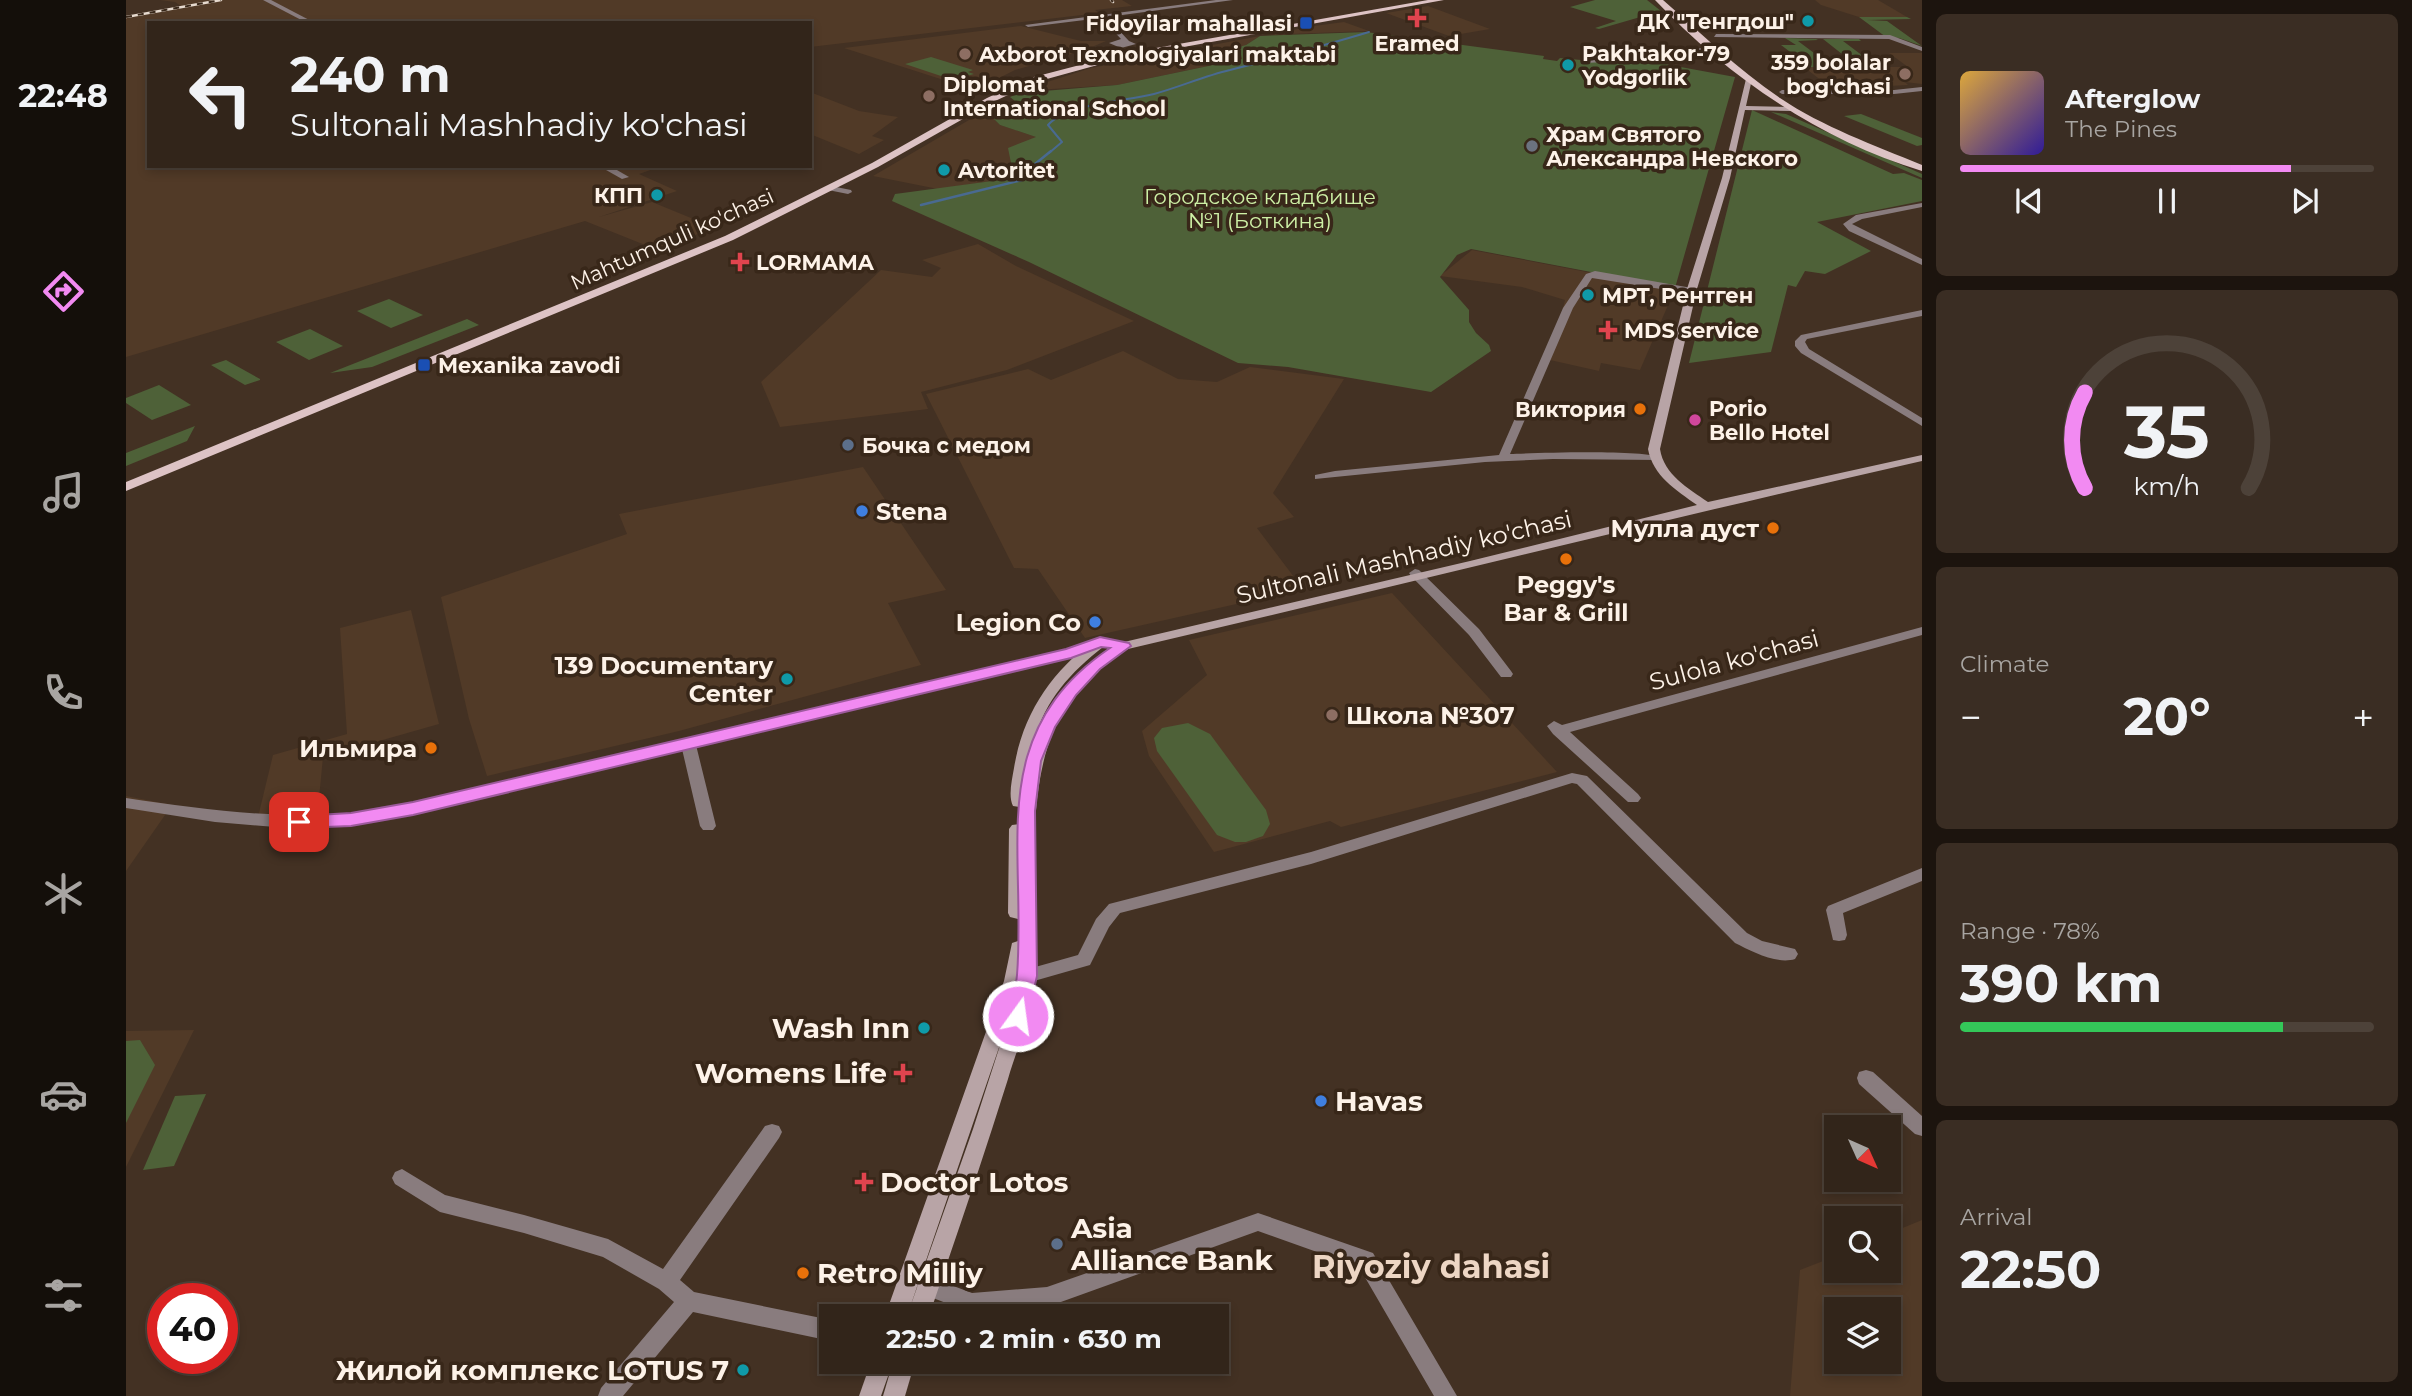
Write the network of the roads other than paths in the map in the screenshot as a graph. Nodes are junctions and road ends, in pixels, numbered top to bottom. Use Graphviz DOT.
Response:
graph roads {
  1 [pos="266,0"];
  2 [pos="1230,0"];
  3 [pos="1420,0"];
  4 [pos="1440,0"];
  5 [pos="1659,0"];
  6 [pos="1112,15"];
  7 [pos="1677,16"];
  8 [pos="1693,16"];
  9 [pos="308,21"];
  10 [pos="1028,24"];
  11 [pos="1712,33"];
  12 [pos="1703,39"];
  13 [pos="1126,40"];
  14 [pos="1133,44"];
  15 [pos="1728,47"];
  16 [pos="1148,48"];
  17 [pos="1714,48"];
  18 [pos="1700,49"];
  19 [pos="1922,49"];
  20 [pos="1586,61"];
  21 [pos="1752,75"];
  22 [pos="1922,89"];
  23 [pos="1782,92"];
  24 [pos="1804,106"];
  25 [pos="1741,108"];
  26 [pos="1790,108"];
  27 [pos="1922,159"];
  28 [pos="607,168"];
  29 [pos="1922,168"];
  30 [pos="625,177"];
  31 [pos="831,188"];
  32 [pos="848,192"];
  33 [pos="1922,205"];
  34 [pos="740,228"];
  35 [pos="1922,262"];
  36 [pos="1692,291"];
  37 [pos="1922,313"];
  38 [pos="1922,423"];
  39 [pos="1503,458"];
  40 [pos="1655,458"];
  41 [pos="1922,458"];
  42 [pos="126,477"];
  43 [pos="1319,477"];
  44 [pos="126,487"];
  45 [pos="1706,506"];
  46 [pos="1417,575"];
  47 [pos="1922,631"];
  48 [pos="1100,642"];
  49 [pos="1124,646"];
  50 [pos="1506,674"];
  51 [pos="688,742"];
  52 [pos="1633,798"];
  53 [pos="126,803"];
  54 [pos="708,826"];
  55 [pos="1922,874"];
  56 [pos="1020,901"];
  57 [pos="1839,935"];
  58 [pos="1789,954"];
  59 [pos="1023,968"];
  60 [pos="1866,1078"];
  61 [pos="1922,1128"];
  62 [pos="772,1132"];
  63 [pos="402,1178"];
  64 [pos="666,1282"];
  65 [pos="918,1282"];
  66 [pos="689,1301"];
  67 [pos="904,1304"];
  68 [pos="918,1304"];
  69 [pos="819,1328"];
  70 [pos="878,1374"];
  71 [pos="900,1374"];
  72 [pos="610,1396"];
  73 [pos="870,1396"];
  74 [pos="894,1396"];
  75 [pos="1446,1396"];
  1 -- 9 [label="street"];
  2 -- 6 [label="street"];
  3 -- 16 [label="main road, Mahtumquli ko'chasi"];
  4 -- 31 [label="main road, Mahtumquli ko'chasi"];
  5 -- 7 [label="main road"];
  6 -- 10 [label="street"];
  6 -- 13 [label="street"];
  7 -- 8 [label="main road"];
  7 -- 12 [label="main road"];
  11 -- 15 [label="main road"];
  11 -- 19 [label="street"];
  12 -- 17 [label="main road"];
  12 -- 18 [label="street"];
  13 -- 14 [label="street"];
  13 -- 14 [label="street"];
  14 -- 16 [label="street"];
  16 -- 34 [label="main road, Mahtumquli ko'chasi"];
  17 -- 18 [label="street"];
  17 -- 21 [label="main road"];
  18 -- 20 [label="street"];
  21 -- 23 [label="main road"];
  21 -- 25 [label="street"];
  21 -- 26 [label="main road"];
  22 -- 23 [label="street"];
  23 -- 24 [label="main road"];
  24 -- 26 [label="main road"];
  24 -- 27 [label="main road"];
  25 -- 26 [label="street"];
  25 -- 36 [label="street"];
  26 -- 29 [label="main road"];
  28 -- 30 [label="street"];
  31 -- 32 [label="street"];
  31 -- 34 [label="main road, Mahtumquli ko'chasi"];
  33 -- 35 [label="street"];
  34 -- 42 [label="main road, Mahtumquli ko'chasi"];
  34 -- 44 [label="main road, Mahtumquli ko'chasi"];
  36 -- 39 [label="street"];
  36 -- 40 [label="street"];
  37 -- 38 [label="street"];
  39 -- 40 [label="street"];
  39 -- 43 [label="street"];
  40 -- 45 [label="street"];
  41 -- 45 [label="street, Sultonali Mashhadiy ko'chasi"];
  45 -- 46 [label="street, Sultonali Mashhadiy ko'chasi"];
  46 -- 48 [label="street, Sultonali Mashhadiy ko'chasi"];
  46 -- 49 [label="street, Sultonali Mashhadiy ko'chasi"];
  46 -- 50 [label="street"];
  47 -- 52 [label="street, Sulola ko'chasi"];
  48 -- 49 [label="street, Sultonali Mashhadiy ko'chasi"];
  48 -- 51 [label="street, Sultonali Mashhadiy ko'chasi"];
  48 -- 56 [label="street"];
  49 -- 56 [label="street"];
  51 -- 53 [label="street, Sultonali Mashhadiy ko'chasi"];
  51 -- 54 [label="street"];
  55 -- 57 [label="street"];
  56 -- 59 [label="street"];
  58 -- 59 [label="street"];
  59 -- 65 [label="street"];
  60 -- 61 [label="street"];
  62 -- 64 [label="street"];
  63 -- 64 [label="street"];
  64 -- 66 [label="street"];
  65 -- 67 [label="street"];
  65 -- 68 [label="street"];
  65 -- 75 [label="street"];
  66 -- 69 [label="street"];
  66 -- 72 [label="street"];
  70 -- 73 [label="street"];
  71 -- 74 [label="street"];
}
